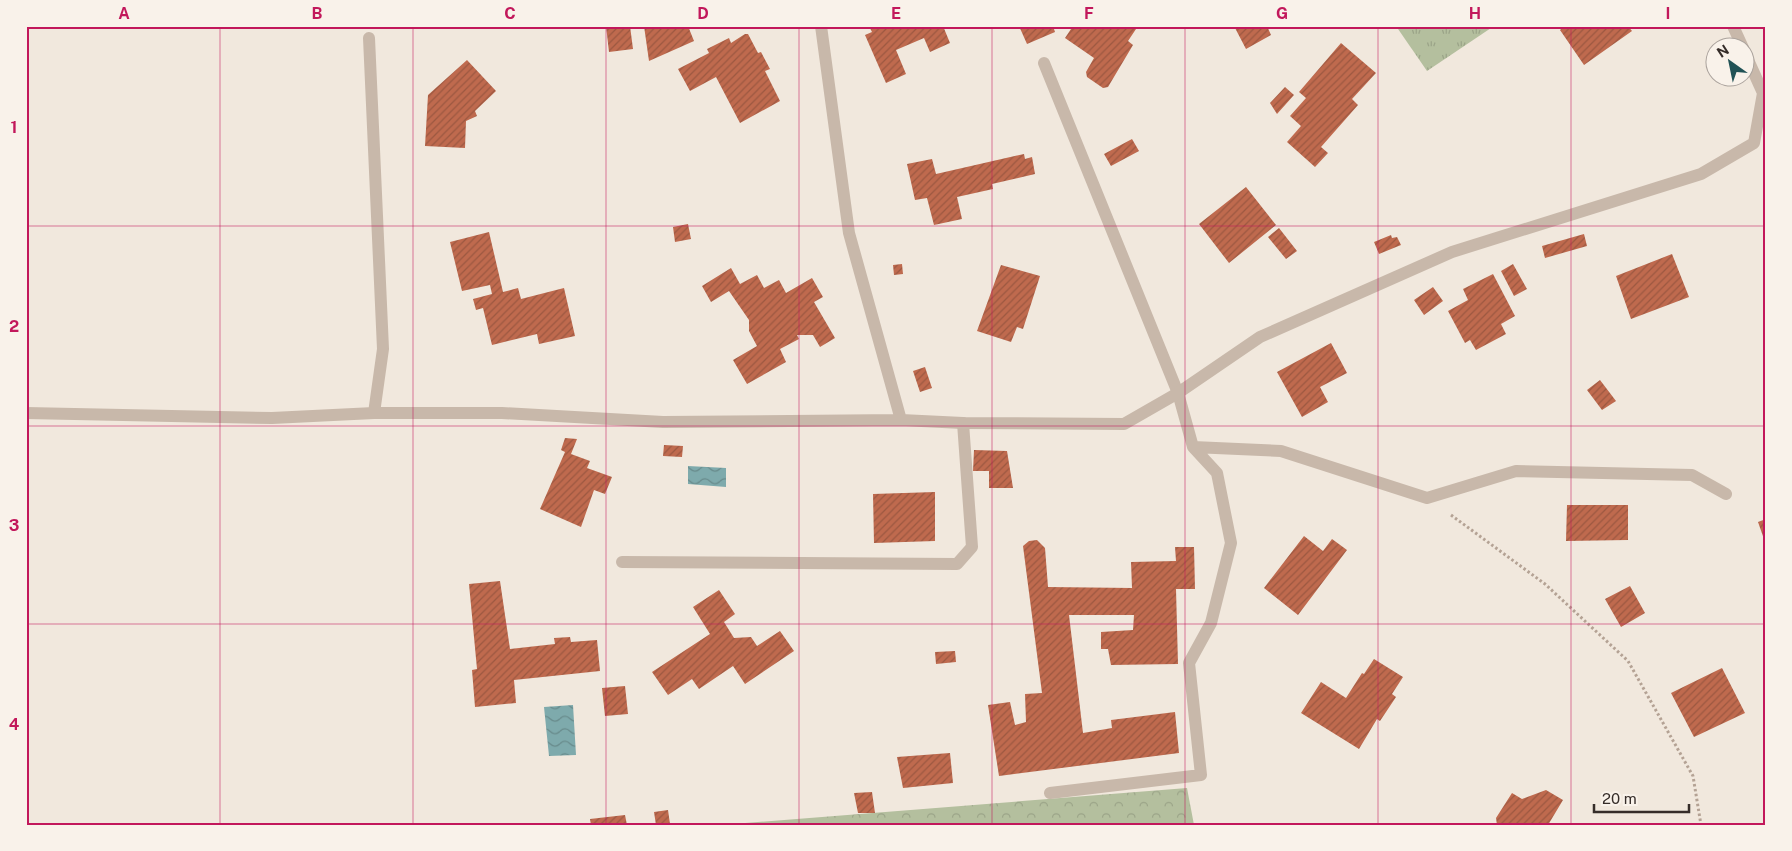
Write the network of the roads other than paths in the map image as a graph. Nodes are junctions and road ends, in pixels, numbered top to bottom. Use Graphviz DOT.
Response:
graph roads {
  1 [pos="821,26"];
  2 [pos="1733,26"];
  3 [pos="369,38"];
  4 [pos="1738,38"];
  5 [pos="1044,63"];
  6 [pos="1754,74"];
  7 [pos="1178,393"];
  8 [pos="26,413"];
  9 [pos="374,413"];
  10 [pos="901,420"];
  11 [pos="963,423"];
  12 [pos="1193,447"];
  13 [pos="1726,494"];
  14 [pos="622,562"];
  15 [pos="1050,793"];
  1 -- 10 [label="street"];
  2 -- 4 [label="street"];
  3 -- 9 [label="street"];
  5 -- 7 [label="street"];
  6 -- 7 [label="street"];
  7 -- 11 [label="street"];
  7 -- 12 [label="street"];
  8 -- 9 [label="street"];
  9 -- 10 [label="street"];
  10 -- 11 [label="street"];
  11 -- 14 [label="street"];
  12 -- 13 [label="street"];
  12 -- 15 [label="street"];
}
